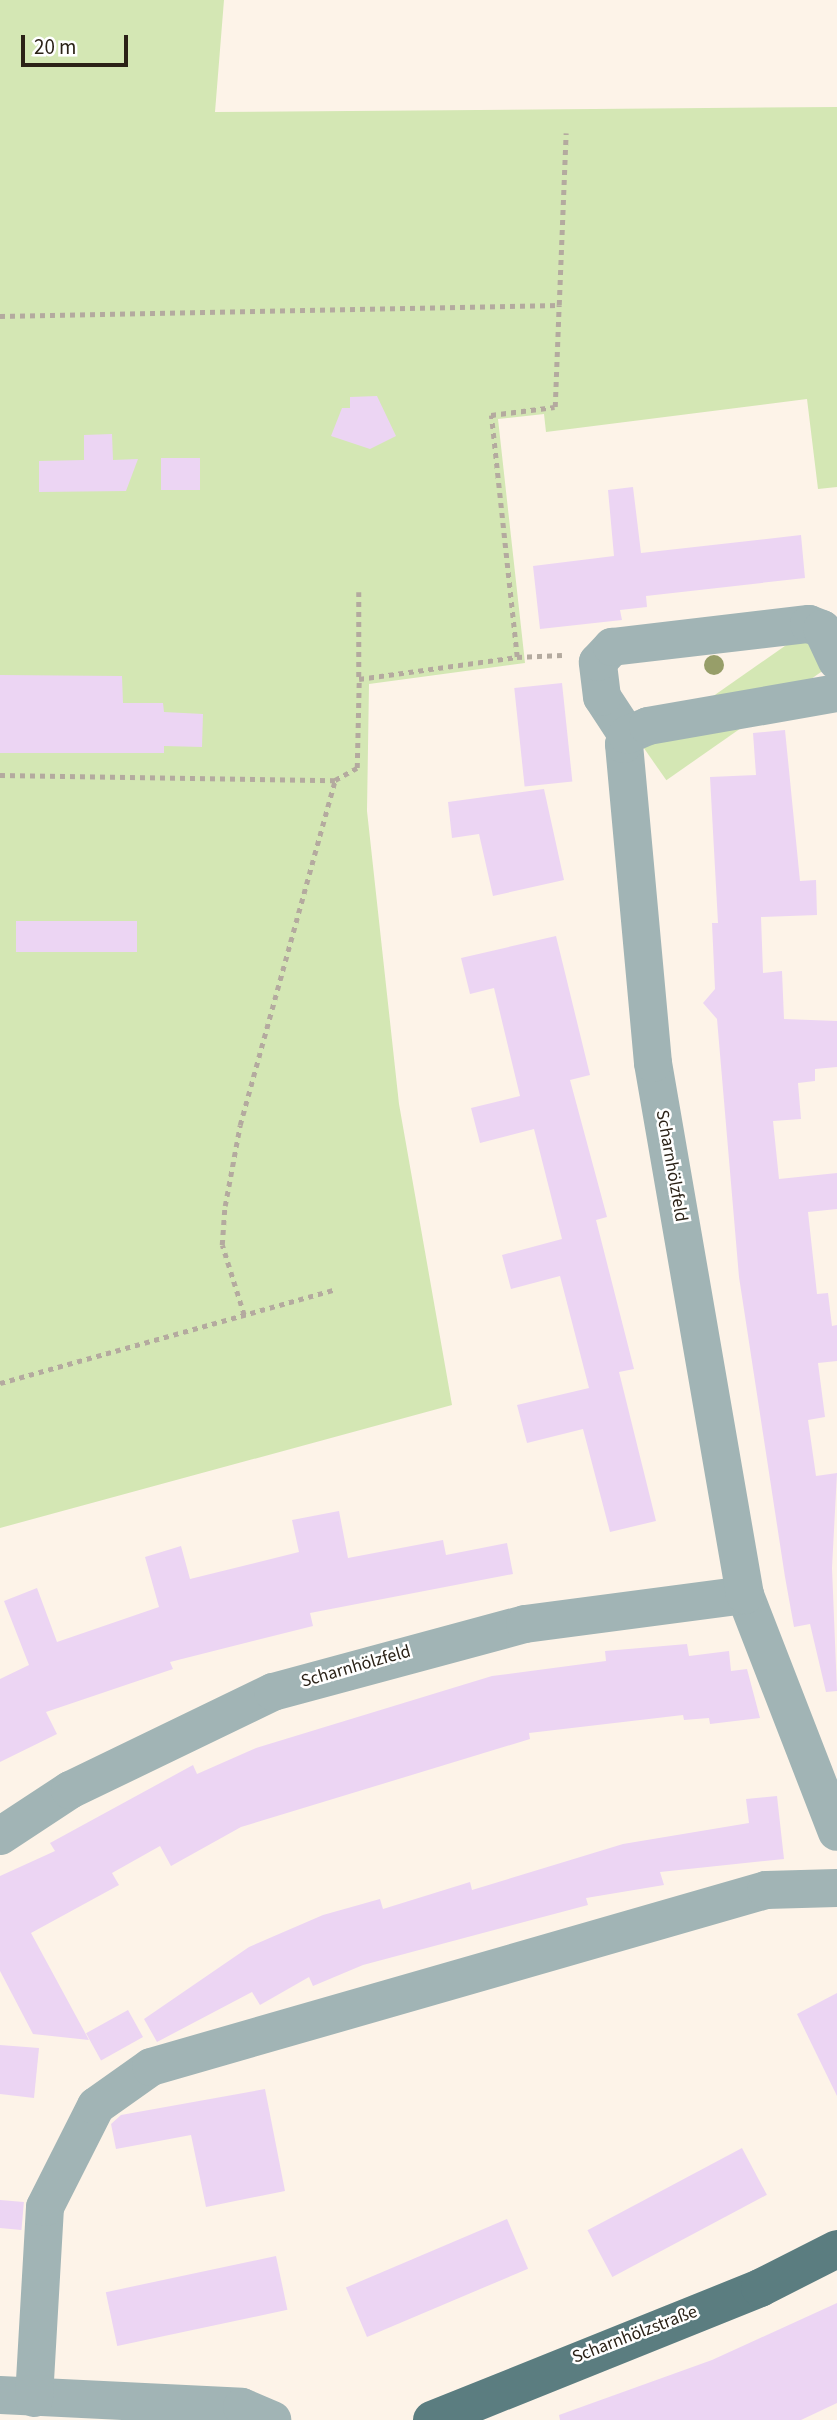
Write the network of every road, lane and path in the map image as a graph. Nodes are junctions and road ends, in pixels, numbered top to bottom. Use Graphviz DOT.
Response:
graph roads {
  1 [pos="566,133"];
  2 [pos="559,305"];
  3 [pos="0,316"];
  4 [pos="359,592"];
  5 [pos="837,661"];
  6 [pos="359,679"];
  7 [pos="837,693"];
  8 [pos="627,735"];
  9 [pos="0,775"];
  10 [pos="335,780"];
  11 [pos="334,1290"];
  12 [pos="244,1315"];
  13 [pos="0,1383"];
  14 [pos="745,1595"];
  15 [pos="837,1832"];
  16 [pos="0,1836"];
  17 [pos="837,1888"];
  18 [pos="837,2249"];
  19 [pos="17,2397"];
  20 [pos="272,2420"];
  21 [pos="432,2420"];
  1 -- 2 [label="path"];
  2 -- 3 [label="path"];
  2 -- 6 [label="path"];
  4 -- 6 [label="path"];
  5 -- 8 [label="street, Scharnhölzfeld"];
  6 -- 10 [label="path"];
  7 -- 8 [label="street"];
  8 -- 14 [label="street, Scharnhölzfeld"];
  9 -- 10 [label="path"];
  10 -- 12 [label="path"];
  11 -- 12 [label="path"];
  12 -- 13 [label="path"];
  14 -- 15 [label="street, Scharnhölzfeld"];
  14 -- 16 [label="street, Scharnhölzfeld"];
  17 -- 19 [label="street"];
  18 -- 21 [label="main road, Scharnhölzstraße"];
  19 -- 20 [label="street"];
}
